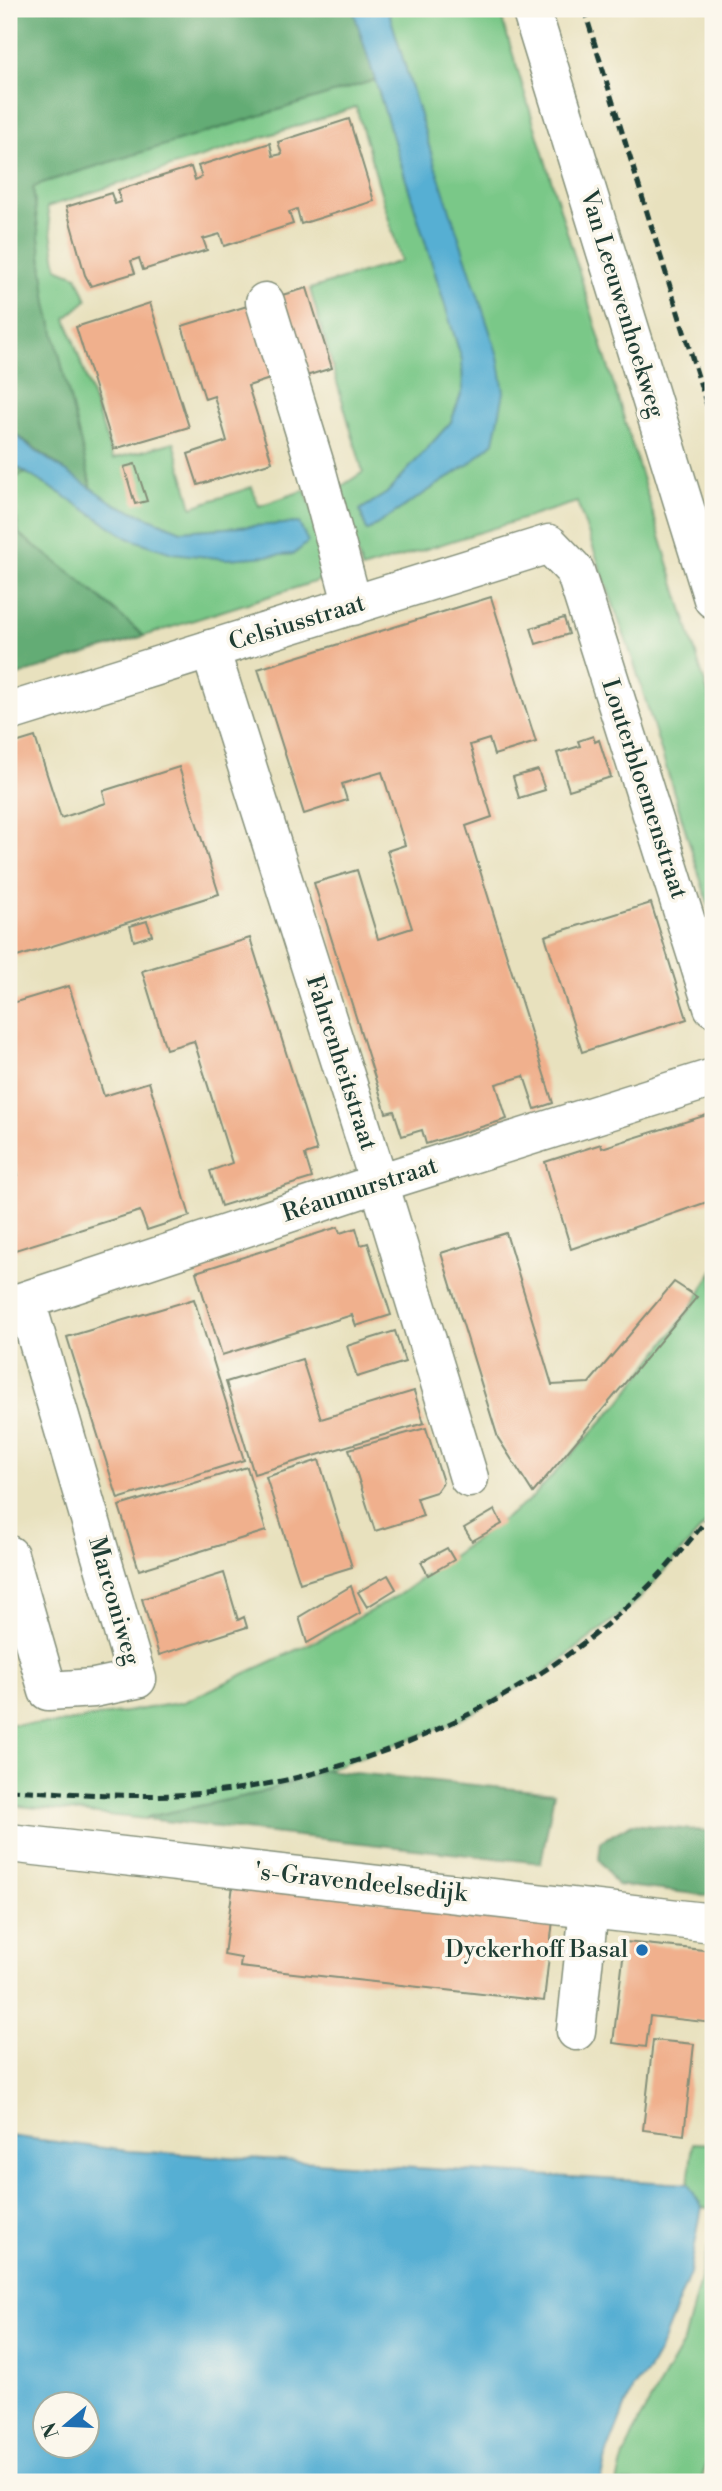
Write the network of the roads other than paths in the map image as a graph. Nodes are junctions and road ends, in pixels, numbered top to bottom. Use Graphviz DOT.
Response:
graph roads {
  1 [pos="531,9"];
  2 [pos="265,302"];
  3 [pos="575,571"];
  4 [pos="713,599"];
  5 [pos="353,606"];
  6 [pos="210,649"];
  7 [pos="9,712"];
  8 [pos="713,1007"];
  9 [pos="713,1078"];
  10 [pos="379,1183"];
  11 [pos="18,1303"];
  12 [pos="469,1478"];
  13 [pos="9,1555"];
  14 [pos="9,1843"];
  15 [pos="589,1909"];
  16 [pos="713,1923"];
  17 [pos="576,2031"];
  1 -- 4 [label="street, Van Leeuwenhoekweg"];
  2 -- 5 [label="street"];
  3 -- 5 [label="street, Celsiusstraat"];
  3 -- 8 [label="street, Louterbloemenstraat"];
  5 -- 6 [label="street, Celsiusstraat"];
  6 -- 7 [label="street, Celsiusstraat"];
  6 -- 10 [label="street, Fahrenheitstraat"];
  9 -- 10 [label="street, Réaumurstraat"];
  10 -- 11 [label="street, Réaumurstraat"];
  10 -- 12 [label="street, Fahrenheitstraat"];
  11 -- 13 [label="street, Marconiweg"];
  14 -- 15 [label="street, 's-Gravendeelsedijk"];
  15 -- 16 [label="street, 's-Gravendeelsedijk"];
  15 -- 17 [label="street"];
}
